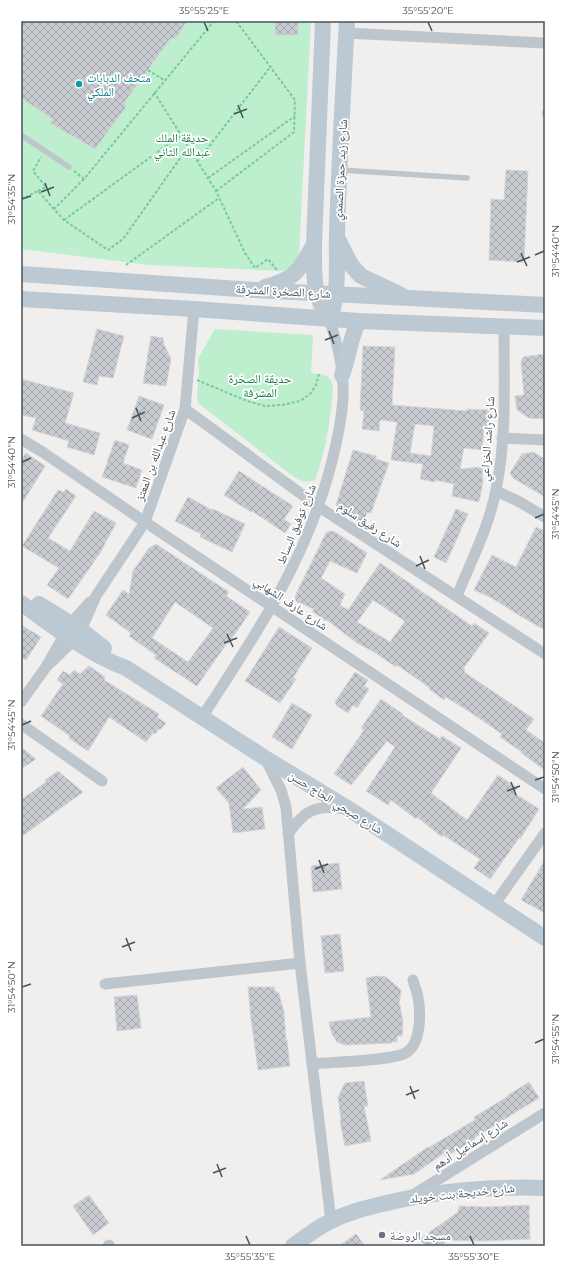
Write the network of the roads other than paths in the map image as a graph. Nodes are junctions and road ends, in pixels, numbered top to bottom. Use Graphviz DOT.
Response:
graph roads {
  1 [pos="323,21"];
  2 [pos="347,27"];
  3 [pos="545,43"];
  4 [pos="545,112"];
  5 [pos="545,115"];
  6 [pos="21,135"];
  7 [pos="69,167"];
  8 [pos="340,170"];
  9 [pos="467,178"];
  10 [pos="337,235"];
  11 [pos="314,244"];
  12 [pos="21,274"];
  13 [pos="254,290"];
  14 [pos="316,293"];
  15 [pos="336,294"];
  16 [pos="21,299"];
  17 [pos="408,299"];
  18 [pos="545,305"];
  19 [pos="194,309"];
  20 [pos="329,319"];
  21 [pos="359,320"];
  22 [pos="504,326"];
  23 [pos="545,328"];
  24 [pos="342,375"];
  25 [pos="185,409"];
  26 [pos="502,438"];
  27 [pos="21,439"];
  28 [pos="545,440"];
  29 [pos="496,491"];
  30 [pos="319,507"];
  31 [pos="545,517"];
  32 [pos="145,522"];
  33 [pos="21,593"];
  34 [pos="457,596"];
  35 [pos="21,603"];
  36 [pos="273,606"];
  37 [pos="72,632"];
  38 [pos="545,654"];
  39 [pos="21,702"];
  40 [pos="202,717"];
  41 [pos="21,724"];
  42 [pos="265,758"];
  43 [pos="102,781"];
  44 [pos="545,789"];
  45 [pos="349,809"];
  46 [pos="545,833"];
  47 [pos="288,834"];
  48 [pos="494,906"];
  49 [pos="545,938"];
  50 [pos="300,963"];
  51 [pos="413,980"];
  52 [pos="105,984"];
  53 [pos="312,1064"];
  54 [pos="545,1113"];
  55 [pos="545,1188"];
  56 [pos="409,1197"];
  57 [pos="331,1221"];
  58 [pos="293,1246"];
  1 -- 11 [label="street, شارع زيد حمزة الصمدي"];
  2 -- 3 [label="street"];
  2 -- 8 [label="street, شارع زيد حمزة الصمدي"];
  4 -- 5 [label="lane"];
  6 -- 7 [label="lane"];
  8 -- 9 [label="lane"];
  8 -- 10 [label="street, شارع زيد حمزة الصمدي"];
  10 -- 15 [label="street, شارع زيد حمزة الصمدي"];
  10 -- 17 [label="street"];
  11 -- 13 [label="street"];
  11 -- 14 [label="street, شارع زيد حمزة الصمدي"];
  12 -- 13 [label="street, شارع الصخرة المشرفة"];
  13 -- 14 [label="street, شارع الصخرة المشرفة"];
  14 -- 15 [label="street, شارع الصخرة المشرفة"];
  14 -- 20 [label="street, شارع زيد حمزة الصمدي"];
  15 -- 17 [label="street, شارع الصخرة المشرفة"];
  15 -- 20 [label="street, شارع زيد حمزة الصمدي"];
  16 -- 19 [label="street, شارع الصخرة المشرفة"];
  17 -- 18 [label="street, شارع الصخرة المشرفة"];
  19 -- 20 [label="street, شارع الصخرة المشرفة"];
  19 -- 25 [label="street, شارع عبدالله بن المعتز"];
  20 -- 21 [label="street, شارع الصخرة المشرفة"];
  20 -- 24 [label="street, شارع توفيق البساط"];
  21 -- 22 [label="street, شارع الصخرة المشرفة"];
  21 -- 24 [label="street"];
  22 -- 23 [label="street, شارع الصخرة المشرفة"];
  22 -- 26 [label="street, شارع راشد الخزاعي"];
  24 -- 30 [label="street, شارع توفيق البساط"];
  25 -- 30 [label="street, شارع رفيق سلوم"];
  25 -- 32 [label="street, شارع عبدالله بن المعتز"];
  26 -- 28 [label="street"];
  26 -- 29 [label="street, شارع راشد الخزاعي"];
  27 -- 32 [label="street, شارع عارف الشهابي"];
  29 -- 31 [label="street"];
  29 -- 34 [label="street, شارع راشد الخزاعي"];
  30 -- 34 [label="street, شارع رفيق سلوم"];
  30 -- 36 [label="street, شارع توفيق البساط"];
  32 -- 36 [label="street, شارع عارف الشهابي"];
  32 -- 37 [label="street, شارع عبدالله بن المعتز"];
  33 -- 37 [label="street, شارع صبحي الحاج حسن"];
  34 -- 38 [label="street, شارع رفيق سلوم"];
  35 -- 37 [label="street, شارع صبحي الحاج حسن"];
  36 -- 40 [label="street, شارع توفيق البساط"];
  36 -- 44 [label="street, شارع عارف الشهابي"];
  37 -- 39 [label="street, شارع عبدالله بن المعتز"];
  37 -- 40 [label="street, شارع صبحي الحاج حسن"];
  40 -- 42 [label="street, شارع صبحي الحاج حسن"];
  41 -- 43 [label="street"];
  42 -- 45 [label="street, شارع صبحي الحاج حسن"];
  42 -- 47 [label="street"];
  45 -- 47 [label="street"];
  45 -- 48 [label="street, شارع صبحي الحاج حسن"];
  46 -- 48 [label="street"];
  47 -- 50 [label="street"];
  48 -- 49 [label="street, شارع صبحي الحاج حسن"];
  50 -- 52 [label="street"];
  50 -- 53 [label="street"];
  51 -- 53 [label="street"];
  53 -- 57 [label="street"];
  54 -- 56 [label="street, شارع إسماعيل أدهم"];
  55 -- 56 [label="street, شارع خديجة بنت خويلد"];
  56 -- 57 [label="street, شارع خديجة بنت خويلد"];
  57 -- 58 [label="street, شارع خديجة بنت خويلد"];
}
